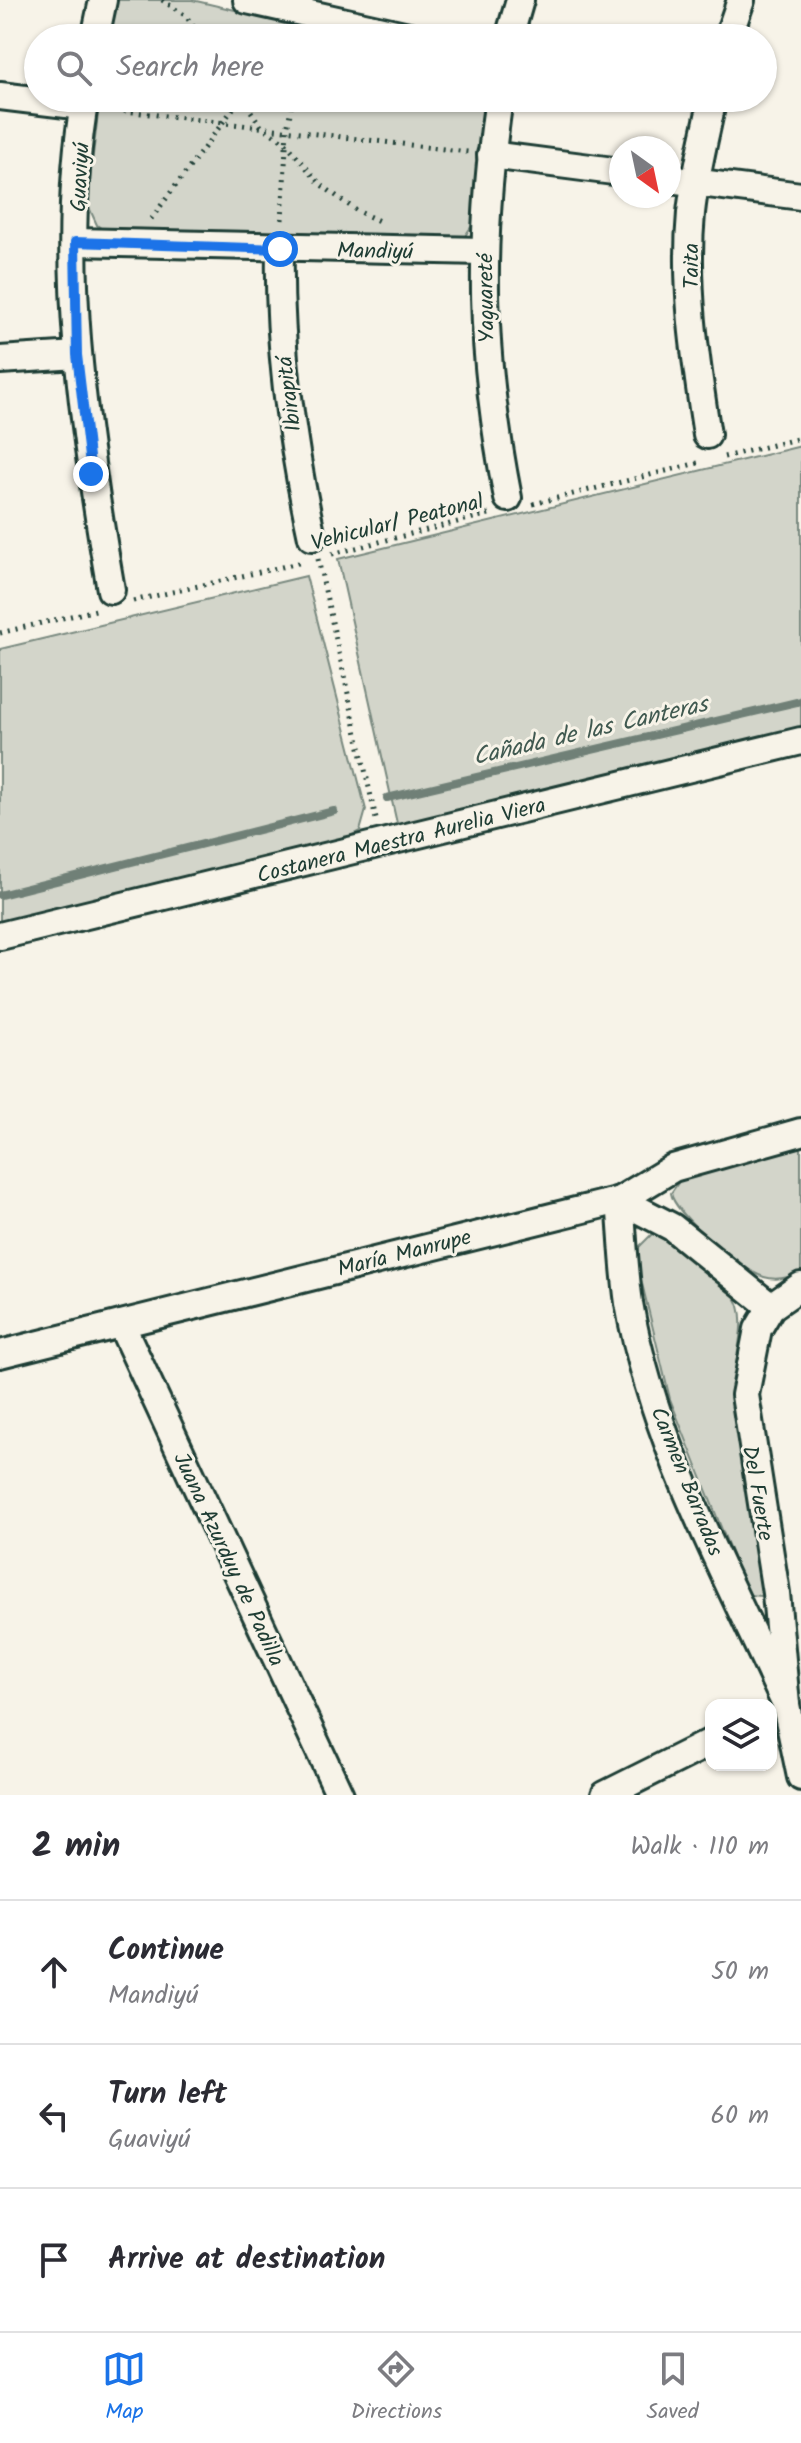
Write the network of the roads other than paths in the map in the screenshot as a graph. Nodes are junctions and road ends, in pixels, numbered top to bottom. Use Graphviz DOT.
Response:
graph roads {
  1 [pos="103,0"];
  2 [pos="247,0"];
  3 [pos="520,0"];
  4 [pos="741,0"];
  5 [pos="310,7"];
  6 [pos="98,24"];
  7 [pos="369,24"];
  8 [pos="513,24"];
  9 [pos="733,24"];
  10 [pos="0,96"];
  11 [pos="24,98"];
  12 [pos="83,112"];
  13 [pos="497,112"];
  14 [pos="710,112"];
  15 [pos="491,155"];
  16 [pos="609,170"];
  17 [pos="681,180"];
  18 [pos="696,182"];
  19 [pos="801,196"];
  20 [pos="75,242"];
  21 [pos="280,249"];
  22 [pos="483,251"];
  23 [pos="77,355"];
  24 [pos="0,360"];
  25 [pos="707,435"];
  26 [pos="510,505"];
  27 [pos="315,548"];
  28 [pos="113,600"];
  29 [pos="801,741"];
  30 [pos="0,936"];
  31 [pos="801,1132"];
  32 [pos="620,1200"];
  33 [pos="801,1286"];
  34 [pos="771,1307"];
  35 [pos="121,1324"];
  36 [pos="0,1354"];
  37 [pos="786,1705"];
  38 [pos="705,1745"];
  39 [pos="801,1777"];
  40 [pos="340,1795"];
  41 [pos="605,1795"];
  1 -- 6 [label="street"];
  2 -- 5 [label="street"];
  3 -- 8 [label="street"];
  4 -- 9 [label="street"];
  5 -- 7 [label="street"];
  10 -- 11 [label="street"];
  12 -- 20 [label="street, Guaviyú"];
  13 -- 15 [label="street, Yaguareté"];
  14 -- 18 [label="street, Taita"];
  15 -- 16 [label="street"];
  15 -- 22 [label="street, Yaguareté"];
  17 -- 18 [label="street"];
  18 -- 19 [label="street"];
  18 -- 25 [label="street, Taita"];
  20 -- 21 [label="street, Mandiyú"];
  20 -- 23 [label="street, Guaviyú"];
  21 -- 22 [label="street, Mandiyú"];
  21 -- 27 [label="street, Ibirapitá"];
  22 -- 26 [label="street, Yaguareté"];
  23 -- 24 [label="street"];
  23 -- 28 [label="street, Guaviyú"];
  29 -- 30 [label="street, Costanera Maestra Aurelia Viera"];
  31 -- 32 [label="street, María Manrupe"];
  32 -- 34 [label="street"];
  32 -- 35 [label="street, María Manrupe"];
  32 -- 37 [label="street, Carmen Barradas"];
  33 -- 34 [label="street"];
  34 -- 37 [label="street, Del Fuerte"];
  35 -- 36 [label="street, María Manrupe"];
  35 -- 40 [label="street, Juana Azurduy de Padilla"];
  37 -- 39 [label="street, Del Fuerte"];
  38 -- 41 [label="street"];
}
